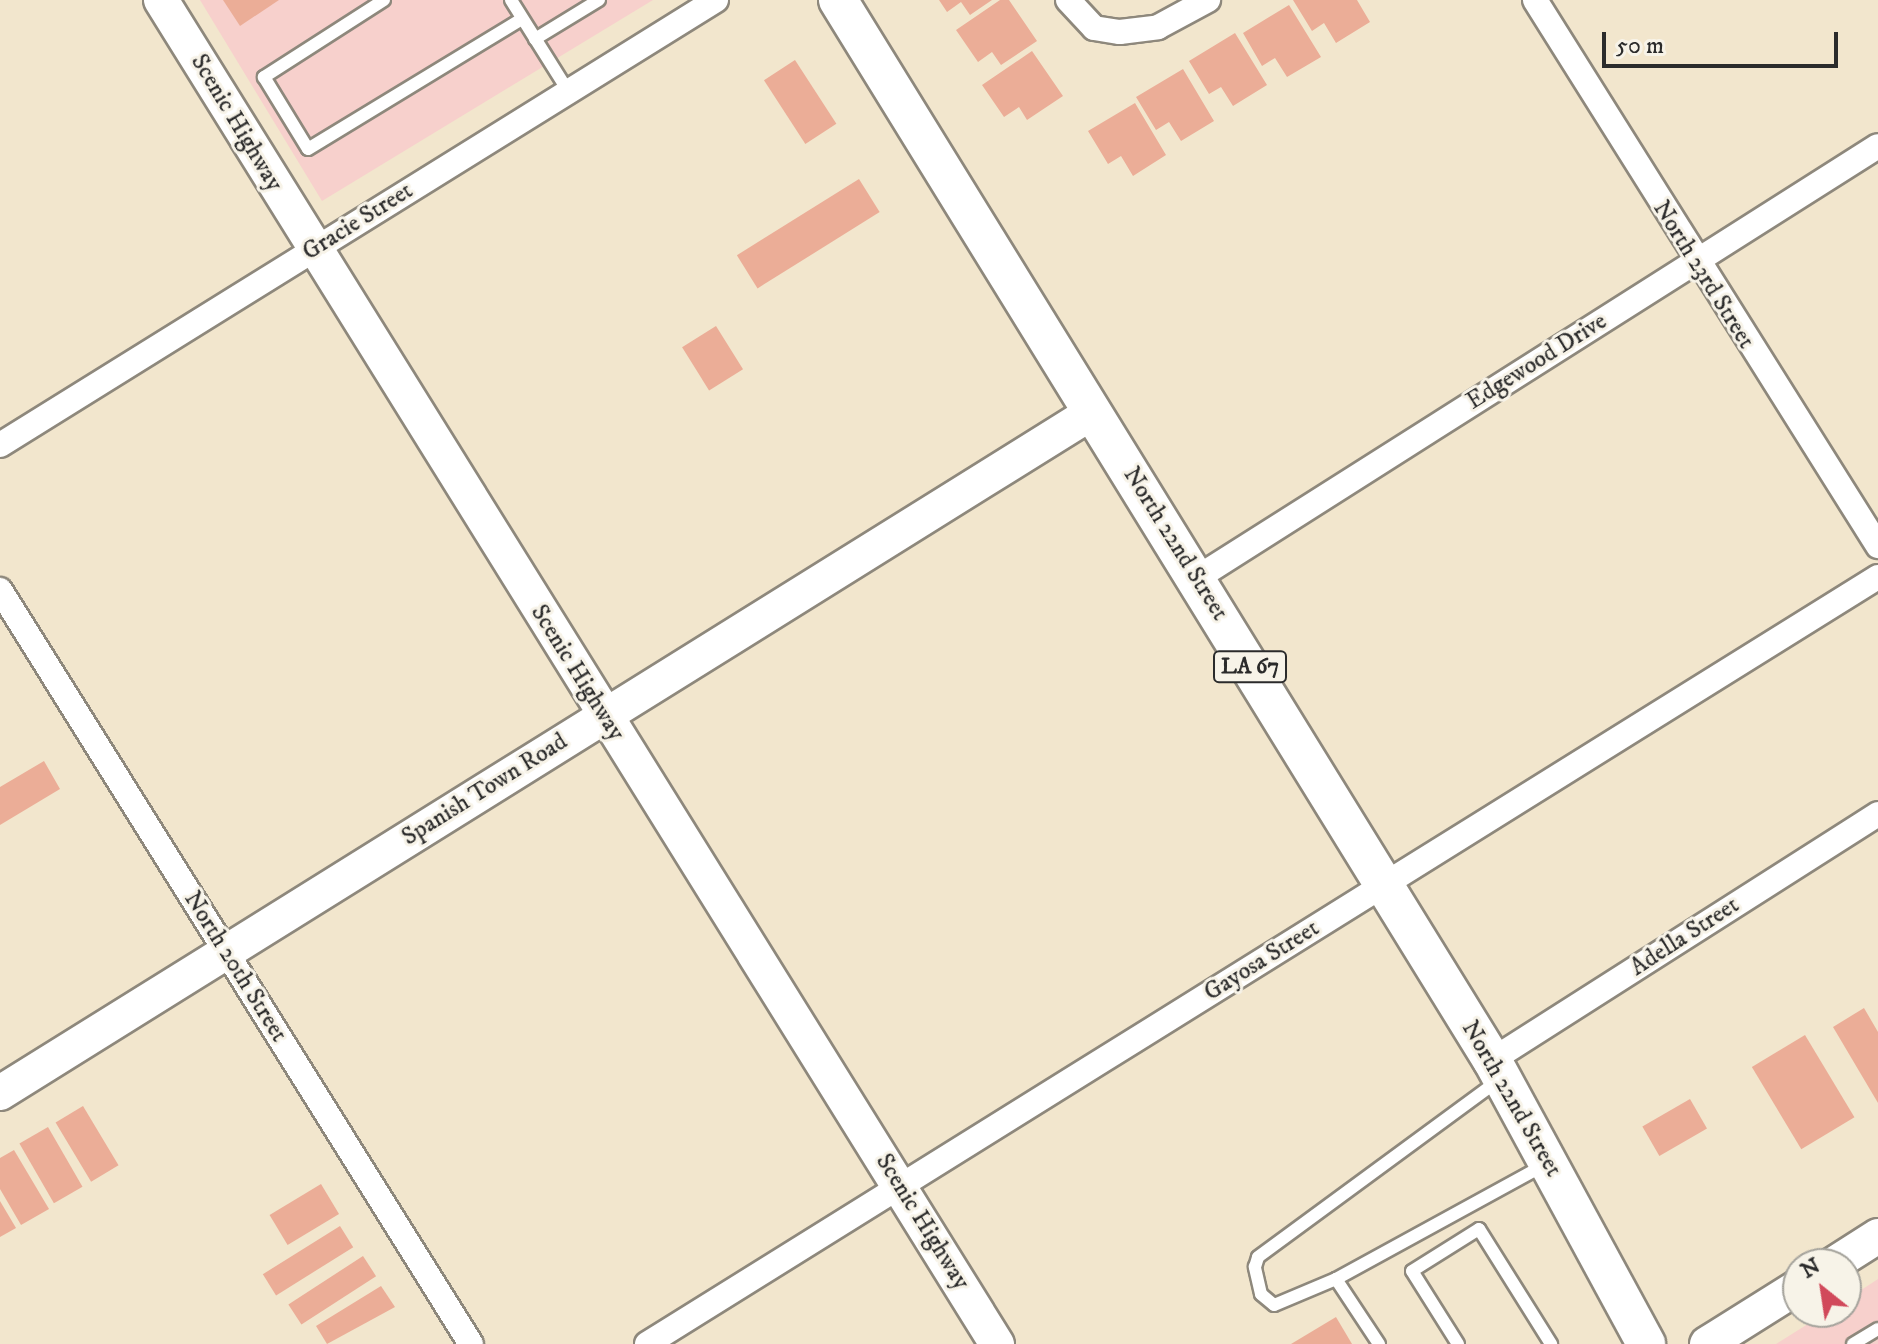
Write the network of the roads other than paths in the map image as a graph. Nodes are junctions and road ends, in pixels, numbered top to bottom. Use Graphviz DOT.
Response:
graph roads {
  1 [pos="161,0"];
  2 [pos="384,0"];
  3 [pos="511,0"];
  4 [pos="599,0"];
  5 [pos="716,0"];
  6 [pos="838,0"];
  7 [pos="1068,0"];
  8 [pos="1208,0"];
  9 [pos="1535,0"];
  10 [pos="522,19"];
  11 [pos="535,39"];
  12 [pos="568,91"];
  13 [pos="1878,146"];
  14 [pos="313,250"];
  15 [pos="1693,262"];
  16 [pos="1093,412"];
  17 [pos="0,445"];
  18 [pos="1878,546"];
  19 [pos="1878,577"];
  20 [pos="1197,578"];
  21 [pos="0,590"];
  22 [pos="604,717"];
  23 [pos="1878,814"];
  24 [pos="1382,886"];
  25 [pos="225,952"];
  26 [pos="1497,1069"];
  27 [pos="0,1093"];
  28 [pos="1548,1163"];
  29 [pos="900,1186"];
  30 [pos="1878,1236"];
  31 [pos="1859,1248"];
  32 [pos="1336,1279"];
  33 [pos="1782,1297"];
  34 [pos="1878,1329"];
  35 [pos="471,1344"];
  36 [pos="647,1344"];
  37 [pos="997,1344"];
  38 [pos="1379,1344"];
  39 [pos="1458,1344"];
  40 [pos="1551,1344"];
  41 [pos="1646,1344"];
  42 [pos="1707,1344"];
  43 [pos="1853,1344"];
  1 -- 14 [label="street, Scenic Highway"];
  2 -- 10 [label="lane"];
  3 -- 10 [label="lane"];
  4 -- 11 [label="lane"];
  5 -- 12 [label="street, Gracie Street"];
  6 -- 16 [label="main road, North 22nd Street / LA 67"];
  7 -- 8 [label="street"];
  9 -- 15 [label="street, North 23rd Street"];
  10 -- 11 [label="lane"];
  11 -- 12 [label="lane"];
  12 -- 14 [label="street, Gracie Street"];
  13 -- 15 [label="street, Edgewood Drive"];
  14 -- 17 [label="street, Gracie Street"];
  14 -- 22 [label="street, Scenic Highway"];
  15 -- 18 [label="street, North 23rd Street"];
  15 -- 20 [label="street, Edgewood Drive"];
  16 -- 20 [label="main road, North 22nd Street / LA 67"];
  16 -- 22 [label="street, Spanish Town Road"];
  19 -- 24 [label="street, Gayosa Street"];
  20 -- 24 [label="main road, North 22nd Street / LA 67"];
  21 -- 25 [label="street, North 20th Street"];
  22 -- 25 [label="street, Spanish Town Road"];
  22 -- 29 [label="street, Scenic Highway"];
  23 -- 26 [label="street, Adella Street"];
  24 -- 26 [label="main road, North 22nd Street / LA 67"];
  24 -- 29 [label="street, Gayosa Street"];
  25 -- 27 [label="street, Spanish Town Road"];
  25 -- 35 [label="street, North 20th Street"];
  26 -- 28 [label="main road, North 22nd Street / LA 67"];
  26 -- 32 [label="lane"];
  28 -- 32 [label="lane"];
  28 -- 41 [label="main road, North 22nd Street / LA 67"];
  29 -- 36 [label="street, Gayosa Street"];
  29 -- 37 [label="street, Scenic Highway"];
  30 -- 31 [label="street"];
  32 -- 38 [label="lane"];
  33 -- 42 [label="street"];
  34 -- 43 [label="lane"];
  39 -- 40 [label="lane"];
}
